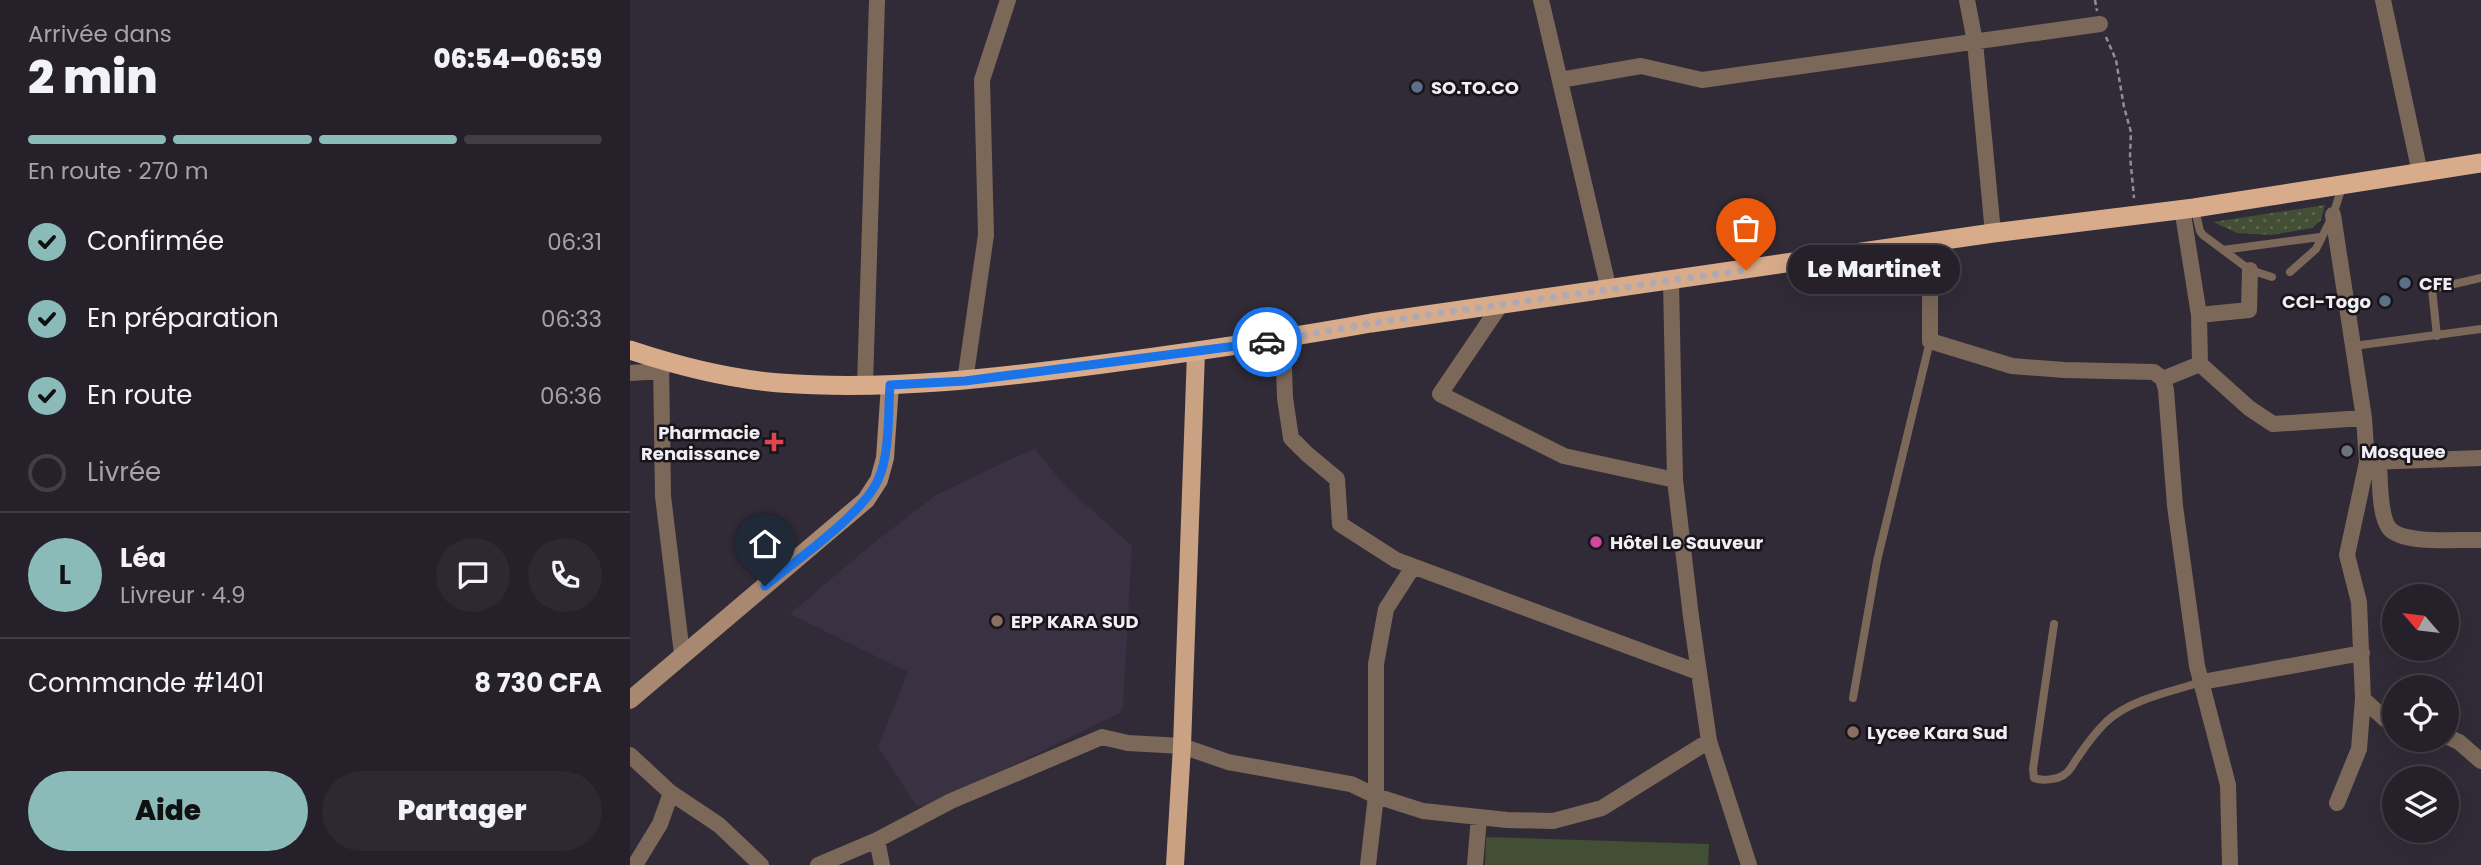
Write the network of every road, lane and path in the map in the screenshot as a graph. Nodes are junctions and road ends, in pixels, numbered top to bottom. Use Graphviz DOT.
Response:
graph roads {
  1 [pos="877,0"];
  2 [pos="1008,0"];
  3 [pos="1541,0"];
  4 [pos="1967,0"];
  5 [pos="2095,0"];
  6 [pos="2383,0"];
  7 [pos="2100,24"];
  8 [pos="1975,42"];
  9 [pos="1560,80"];
  10 [pos="2481,163"];
  11 [pos="2420,173"];
  12 [pos="2343,185"];
  13 [pos="2188,208"];
  14 [pos="2135,215"];
  15 [pos="2333,215"];
  16 [pos="1993,233"];
  17 [pos="2320,237"];
  18 [pos="1930,242"];
  19 [pos="2222,250"];
  20 [pos="2250,270"];
  21 [pos="2290,272"];
  22 [pos="2272,277"];
  23 [pos="2481,278"];
  24 [pos="1671,281"];
  25 [pos="1608,290"];
  26 [pos="1501,304"];
  27 [pos="2199,316"];
  28 [pos="2481,329"];
  29 [pos="2437,335"];
  30 [pos="1283,340"];
  31 [pos="1930,341"];
  32 [pos="2354,346"];
  33 [pos="630,350"];
  34 [pos="1196,352"];
  35 [pos="2200,364"];
  36 [pos="661,365"];
  37 [pos="630,373"];
  38 [pos="2163,379"];
  39 [pos="965,381"];
  40 [pos="865,384"];
  41 [pos="890,385"];
  42 [pos="2364,418"];
  43 [pos="2481,458"];
  44 [pos="2373,462"];
  45 [pos="1675,480"];
  46 [pos="2481,540"];
  47 [pos="1413,567"];
  48 [pos="2054,624"];
  49 [pos="2362,653"];
  50 [pos="682,654"];
  51 [pos="1699,672"];
  52 [pos="2202,682"];
  53 [pos="1853,698"];
  54 [pos="2363,699"];
  55 [pos="630,701"];
  56 [pos="2382,716"];
  57 [pos="1709,741"];
  58 [pos="2459,742"];
  59 [pos="1182,746"];
  60 [pos="630,755"];
  61 [pos="2481,761"];
  62 [pos="671,793"];
  63 [pos="1376,796"];
  64 [pos="2337,803"];
  65 [pos="1479,817"];
  66 [pos="877,840"];
  67 [pos="635,865"];
  68 [pos="761,865"];
  69 [pos="818,865"];
  70 [pos="882,865"];
  71 [pos="1175,865"];
  72 [pos="1368,865"];
  73 [pos="1475,865"];
  74 [pos="1749,865"];
  75 [pos="2230,865"];
  1 -- 40 [label="street"];
  2 -- 39 [label="street"];
  3 -- 9 [label="street"];
  4 -- 8 [label="street"];
  5 -- 7 [label="path"];
  6 -- 11 [label="street"];
  7 -- 8 [label="street"];
  7 -- 14 [label="path"];
  8 -- 9 [label="street"];
  8 -- 16 [label="street"];
  9 -- 25 [label="street"];
  10 -- 11 [label="highway"];
  11 -- 12 [label="highway"];
  12 -- 13 [label="highway"];
  12 -- 15 [label="lane"];
  13 -- 14 [label="highway"];
  13 -- 19 [label="lane"];
  13 -- 27 [label="street"];
  14 -- 16 [label="highway"];
  15 -- 17 [label="lane"];
  15 -- 32 [label="street"];
  16 -- 18 [label="highway"];
  17 -- 19 [label="lane"];
  17 -- 21 [label="lane"];
  18 -- 24 [label="highway"];
  18 -- 31 [label="street"];
  19 -- 20 [label="lane"];
  20 -- 22 [label="lane"];
  20 -- 27 [label="street"];
  23 -- 29 [label="lane"];
  24 -- 25 [label="highway"];
  24 -- 45 [label="street"];
  25 -- 26 [label="highway"];
  26 -- 30 [label="highway"];
  26 -- 45 [label="street"];
  27 -- 35 [label="street"];
  28 -- 29 [label="lane"];
  29 -- 32 [label="lane"];
  30 -- 34 [label="highway"];
  30 -- 47 [label="street"];
  31 -- 38 [label="street"];
  31 -- 53 [label="lane"];
  32 -- 42 [label="street"];
  33 -- 36 [label="highway"];
  34 -- 39 [label="highway"];
  34 -- 59 [label="main road"];
  35 -- 38 [label="street"];
  35 -- 42 [label="street"];
  36 -- 37 [label="street"];
  36 -- 40 [label="highway"];
  36 -- 50 [label="street"];
  38 -- 52 [label="street"];
  39 -- 41 [label="highway"];
  40 -- 41 [label="highway"];
  41 -- 50 [label="main road"];
  42 -- 44 [label="street"];
  43 -- 44 [label="street"];
  44 -- 46 [label="street"];
  44 -- 49 [label="street"];
  45 -- 51 [label="street"];
  47 -- 51 [label="street"];
  47 -- 63 [label="street"];
  48 -- 52 [label="lane"];
  49 -- 52 [label="street"];
  49 -- 54 [label="street"];
  50 -- 55 [label="main road"];
  51 -- 57 [label="street"];
  52 -- 75 [label="street"];
  54 -- 56 [label="street"];
  54 -- 64 [label="street"];
  57 -- 65 [label="street"];
  57 -- 74 [label="street"];
  58 -- 61 [label="street"];
  59 -- 63 [label="street"];
  59 -- 66 [label="street"];
  59 -- 71 [label="main road"];
  60 -- 62 [label="street"];
  62 -- 67 [label="street"];
  62 -- 68 [label="street"];
  63 -- 65 [label="street"];
  63 -- 72 [label="street"];
  65 -- 73 [label="street"];
  66 -- 69 [label="street"];
  66 -- 70 [label="street"];
}
